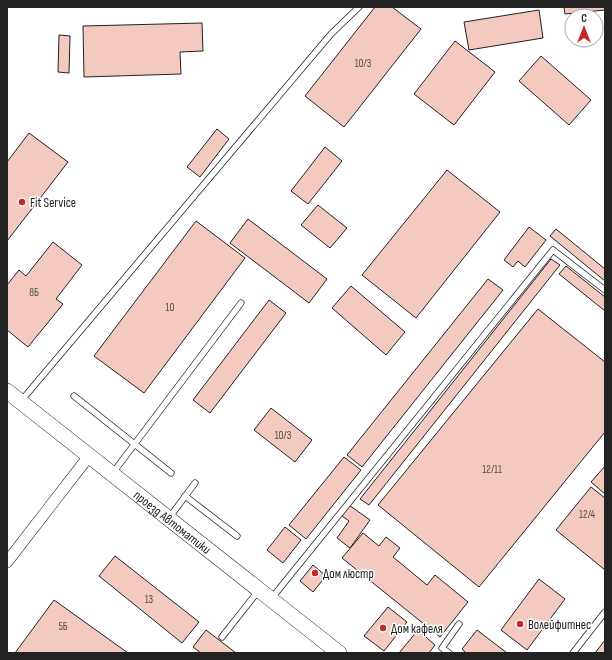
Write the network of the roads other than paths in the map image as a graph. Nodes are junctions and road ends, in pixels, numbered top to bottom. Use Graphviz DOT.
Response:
graph roads {
  1 [pos="359,7"];
  2 [pos="605,290"];
  3 [pos="241,303"];
  4 [pos="7,391"];
  5 [pos="74,396"];
  6 [pos="20,402"];
  7 [pos="134,444"];
  8 [pos="88,456"];
  9 [pos="171,473"];
  10 [pos="112,474"];
  11 [pos="195,483"];
  12 [pos="185,496"];
  13 [pos="168,518"];
  14 [pos="237,536"];
  15 [pos="7,562"];
  16 [pos="259,590"];
  17 [pos="271,599"];
  18 [pos="605,612"];
  19 [pos="459,624"];
  20 [pos="222,637"];
  21 [pos="339,653"];
  22 [pos="448,653"];
  23 [pos="573,653"];
  1 -- 6 [label="lane"];
  2 -- 17 [label="lane"];
  3 -- 7 [label="lane"];
  4 -- 6 [label="main road, проезд Автоматики"];
  5 -- 7 [label="lane"];
  6 -- 8 [label="main road, проезд Автоматики"];
  7 -- 9 [label="lane"];
  7 -- 10 [label="lane"];
  8 -- 10 [label="main road, проезд Автоматики"];
  8 -- 15 [label="street"];
  10 -- 13 [label="main road, проезд Автоматики"];
  11 -- 12 [label="lane"];
  12 -- 13 [label="lane"];
  12 -- 14 [label="lane"];
  13 -- 16 [label="main road, проезд Автоматики"];
  16 -- 17 [label="main road, проезд Автоматики"];
  16 -- 20 [label="lane"];
  17 -- 21 [label="main road, проезд Автоматики"];
  18 -- 23 [label="lane"];
  19 -- 22 [label="lane"];
}
